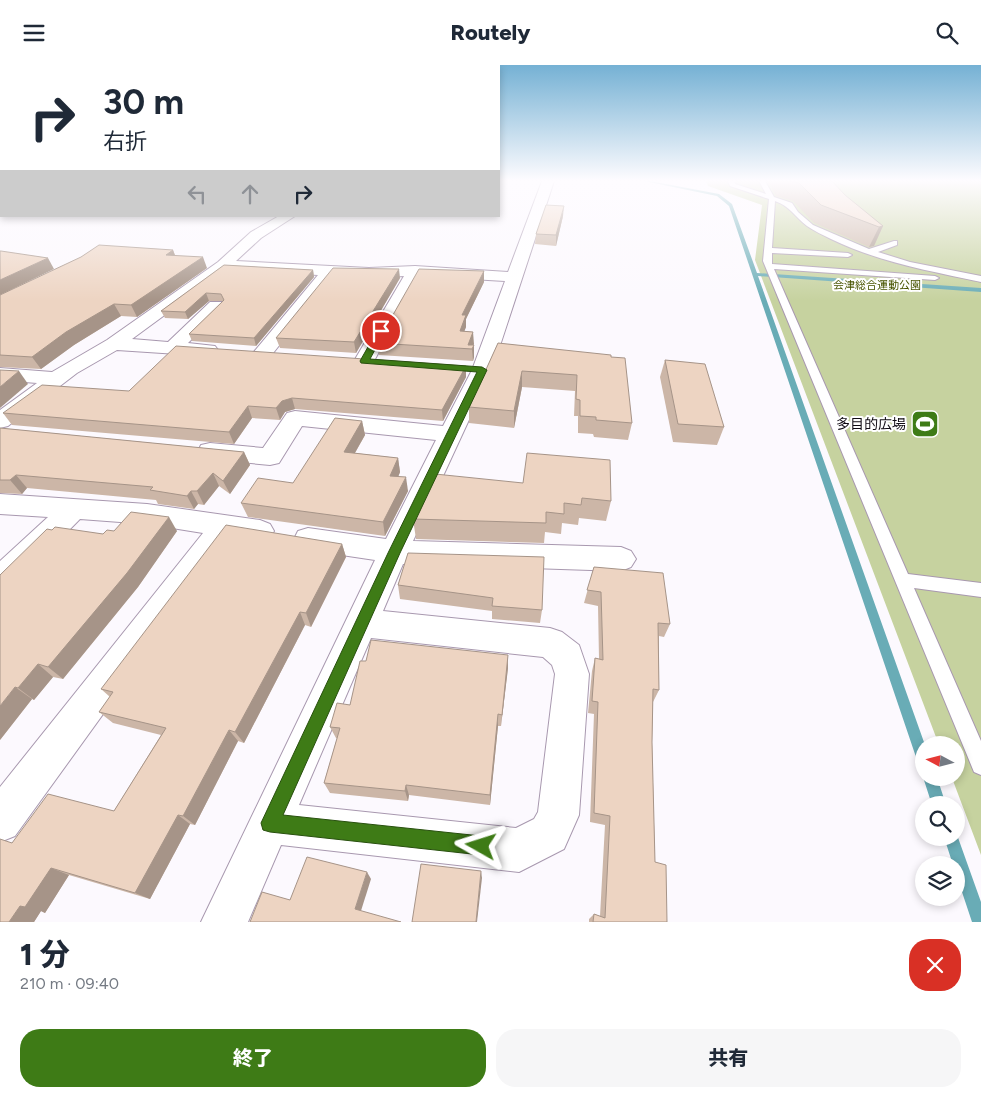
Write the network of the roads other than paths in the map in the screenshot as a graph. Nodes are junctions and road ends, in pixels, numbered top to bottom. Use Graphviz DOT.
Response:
graph roads {
  1 [pos="280,221"];
  2 [pos="533,221"];
  3 [pos="770,221"];
  4 [pos="805,221"];
  5 [pos="894,243"];
  6 [pos="767,250"];
  7 [pos="870,253"];
  8 [pos="848,255"];
  9 [pos="223,265"];
  10 [pos="770,266"];
  11 [pos="330,270"];
  12 [pos="415,271"];
  13 [pos="513,277"];
  14 [pos="935,278"];
  15 [pos="981,279"];
  16 [pos="216,306"];
  17 [pos="114,344"];
  18 [pos="172,348"];
  19 [pos="384,363"];
  20 [pos="0,373"];
  21 [pos="57,379"];
  22 [pos="0,421"];
  23 [pos="451,434"];
  24 [pos="192,450"];
  25 [pos="0,504"];
  26 [pos="74,509"];
  27 [pos="224,526"];
  28 [pos="394,553"];
  29 [pos="621,559"];
  30 [pos="0,580"];
  31 [pos="903,580"];
  32 [pos="981,590"];
  33 [pos="362,623"];
  34 [pos="981,765"];
  35 [pos="0,821"];
  36 [pos="270,823"];
  37 [pos="224,922"];
  1 -- 9 [label="street"];
  2 -- 13 [label="street"];
  3 -- 6 [label="lane"];
  4 -- 7 [label="lane"];
  5 -- 7 [label="lane"];
  6 -- 8 [label="lane"];
  6 -- 10 [label="lane"];
  7 -- 15 [label="lane"];
  9 -- 11 [label="street"];
  9 -- 17 [label="street"];
  10 -- 14 [label="lane"];
  10 -- 31 [label="lane"];
  11 -- 12 [label="street"];
  11 -- 18 [label="street"];
  12 -- 13 [label="street"];
  12 -- 19 [label="street"];
  13 -- 23 [label="street"];
  16 -- 18 [label="street"];
  17 -- 18 [label="street"];
  17 -- 21 [label="street"];
  20 -- 21 [label="street"];
  21 -- 22 [label="street"];
  23 -- 24 [label="street"];
  23 -- 28 [label="street"];
  25 -- 26 [label="street"];
  26 -- 27 [label="street"];
  26 -- 30 [label="street"];
  27 -- 28 [label="street"];
  27 -- 35 [label="street"];
  28 -- 29 [label="street"];
  28 -- 33 [label="street"];
  31 -- 32 [label="lane"];
  31 -- 34 [label="lane"];
  33 -- 36 [label="street"];
  33 -- 36 [label="street"];
  36 -- 37 [label="street"];
}
